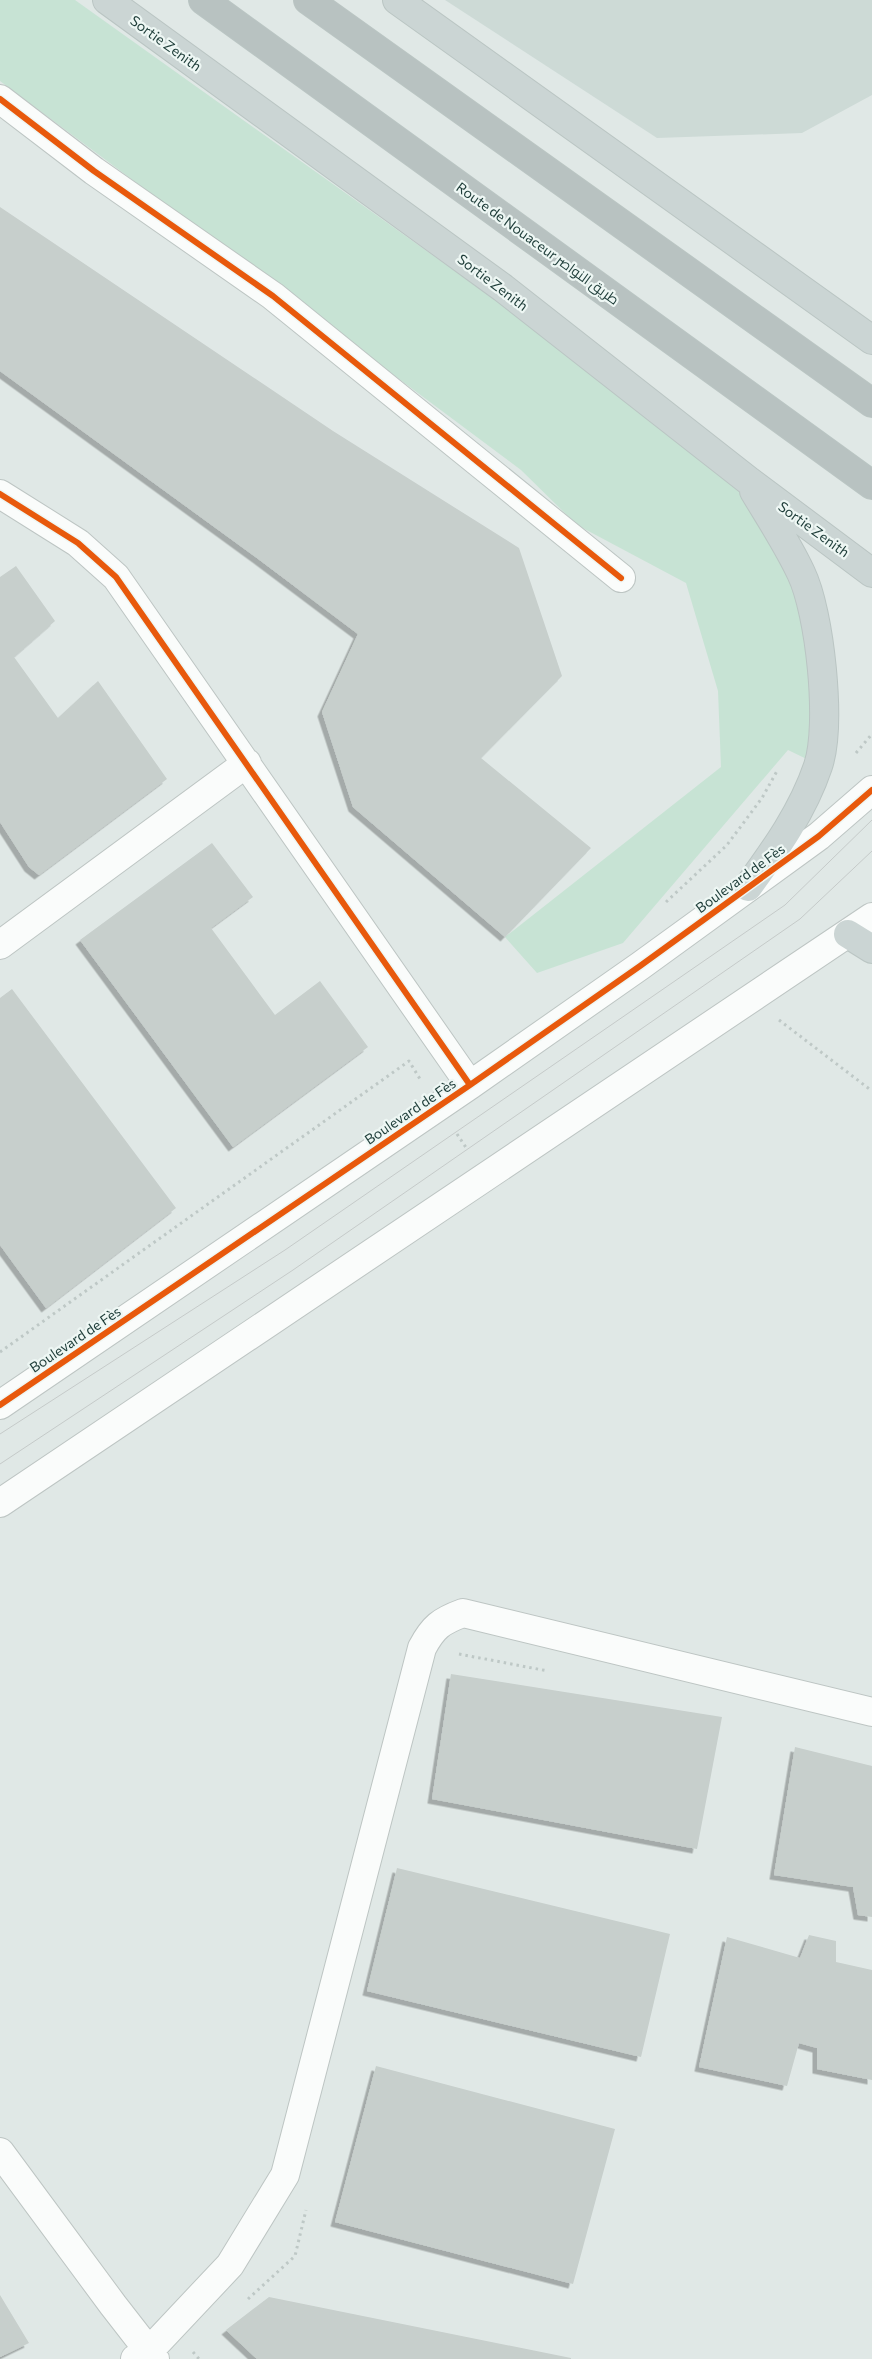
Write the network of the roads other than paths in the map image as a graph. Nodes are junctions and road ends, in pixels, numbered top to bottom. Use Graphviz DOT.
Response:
graph roads {
  1 [pos="108,0"];
  2 [pos="203,0"];
  3 [pos="308,0"];
  4 [pos="397,0"];
  5 [pos="0,99"];
  6 [pos="872,340"];
  7 [pos="872,403"];
  8 [pos="749,481"];
  9 [pos="872,486"];
  10 [pos="5,506"];
  11 [pos="872,573"];
  12 [pos="622,578"];
  13 [pos="247,763"];
  14 [pos="872,790"];
  15 [pos="748,888"];
  16 [pos="872,917"];
  17 [pos="848,934"];
  18 [pos="0,945"];
  19 [pos="872,949"];
  20 [pos="470,1085"];
  21 [pos="3,1398"];
  22 [pos="0,1503"];
  23 [pos="872,1712"];
  24 [pos="0,2152"];
  25 [pos="146,2356"];
  1 -- 8 [label="main road, Sortie Zenith"];
  2 -- 9 [label="highway, Route de Nouaceur طريق النواصر"];
  3 -- 7 [label="highway"];
  4 -- 6 [label="main road"];
  5 -- 12 [label="street"];
  8 -- 11 [label="main road, Sortie Zenith"];
  8 -- 15 [label="main road"];
  10 -- 13 [label="street"];
  13 -- 18 [label="street"];
  13 -- 20 [label="street"];
  14 -- 15 [label="street, Boulevard de Fès"];
  15 -- 20 [label="street, Boulevard de Fès"];
  16 -- 17 [label="street"];
  17 -- 19 [label="main road"];
  17 -- 22 [label="street"];
  20 -- 21 [label="street, Boulevard de Fès"];
  23 -- 25 [label="street"];
  24 -- 25 [label="street"];
}
